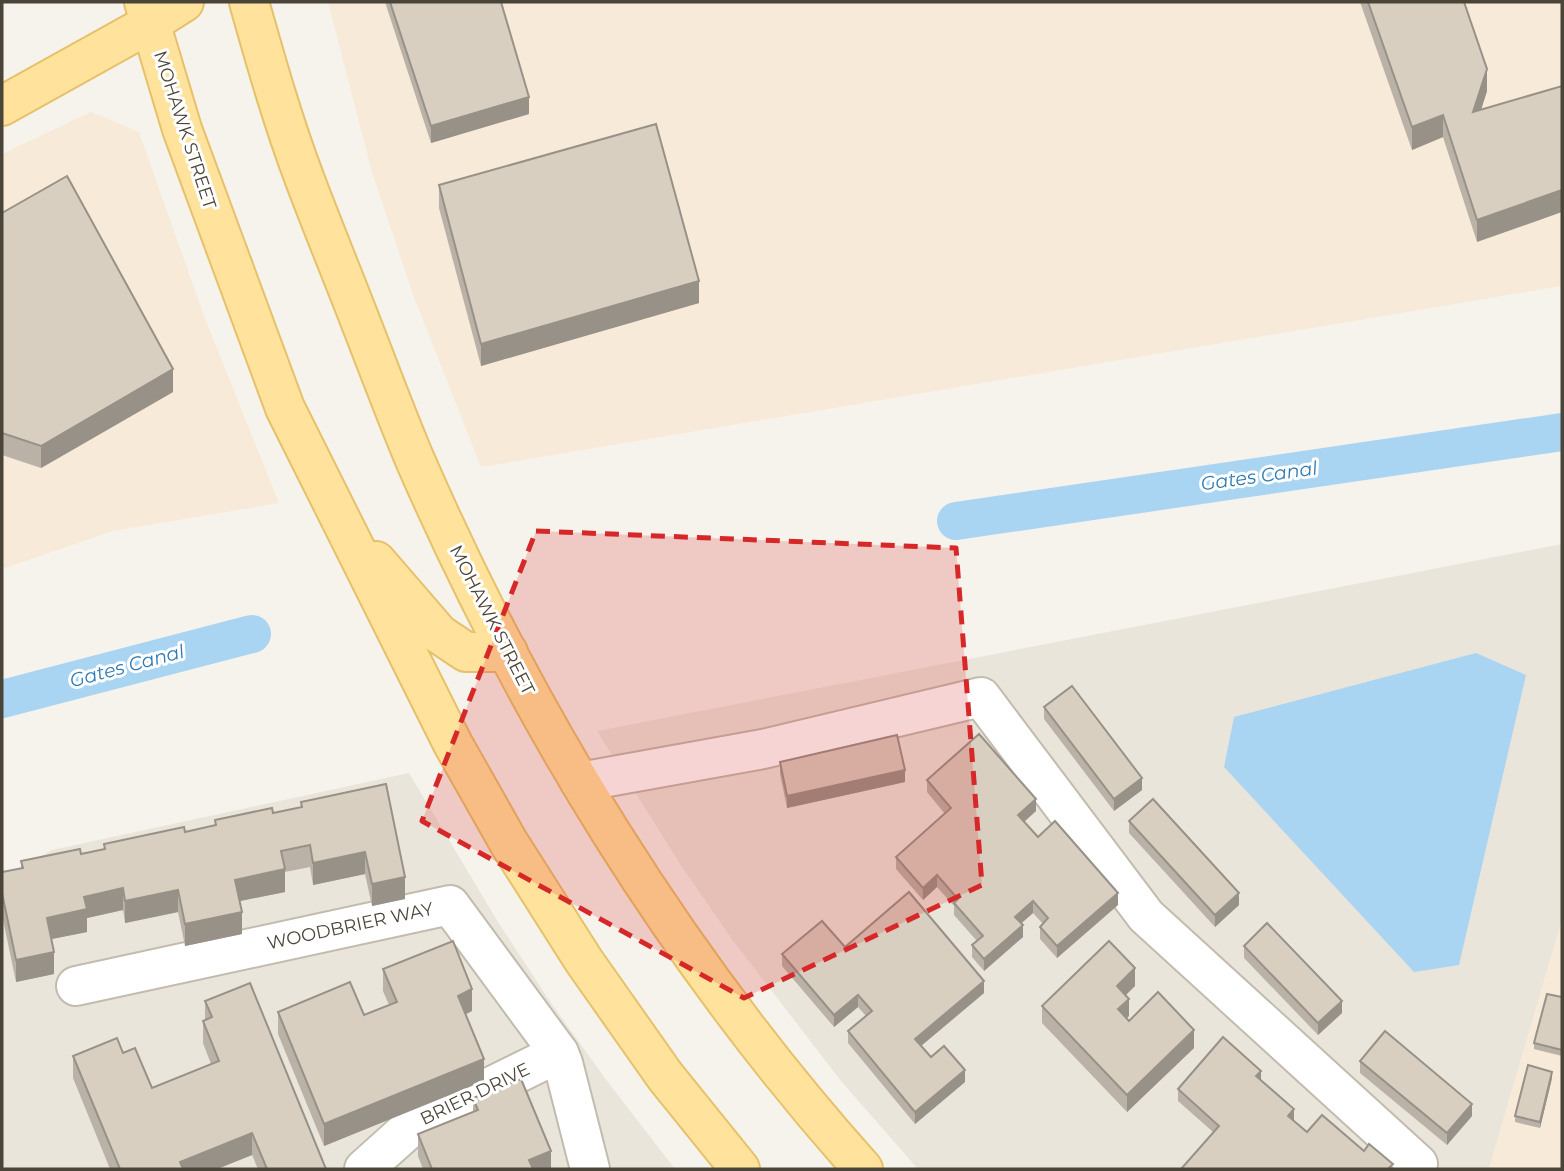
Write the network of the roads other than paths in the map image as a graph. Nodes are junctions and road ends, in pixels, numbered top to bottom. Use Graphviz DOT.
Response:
graph roads {
  1 [pos="184,2"];
  2 [pos="249,2"];
  3 [pos="148,12"];
  4 [pos="2,106"];
  5 [pos="340,520"];
  6 [pos="508,653"];
  7 [pos="580,782"];
  8 [pos="76,986"];
  9 [pos="559,1053"];
  10 [pos="364,1169"];
  11 [pos="590,1169"];
  12 [pos="740,1169"];
  13 [pos="863,1169"];
  14 [pos="1416,1169"];
  1 -- 3 [label="main road"];
  2 -- 6 [label="main road, MOHAWK STREET"];
  3 -- 4 [label="main road"];
  3 -- 5 [label="main road, MOHAWK STREET"];
  5 -- 6 [label="main road"];
  5 -- 12 [label="main road, MOHAWK STREET"];
  6 -- 7 [label="main road, MOHAWK STREET"];
  7 -- 13 [label="main road, MOHAWK STREET"];
  7 -- 14 [label="street"];
  8 -- 9 [label="street, WOODBRIER WAY"];
  9 -- 10 [label="street, BRIER DRIVE"];
  9 -- 11 [label="street, WOODBRIER WAY"];
}
